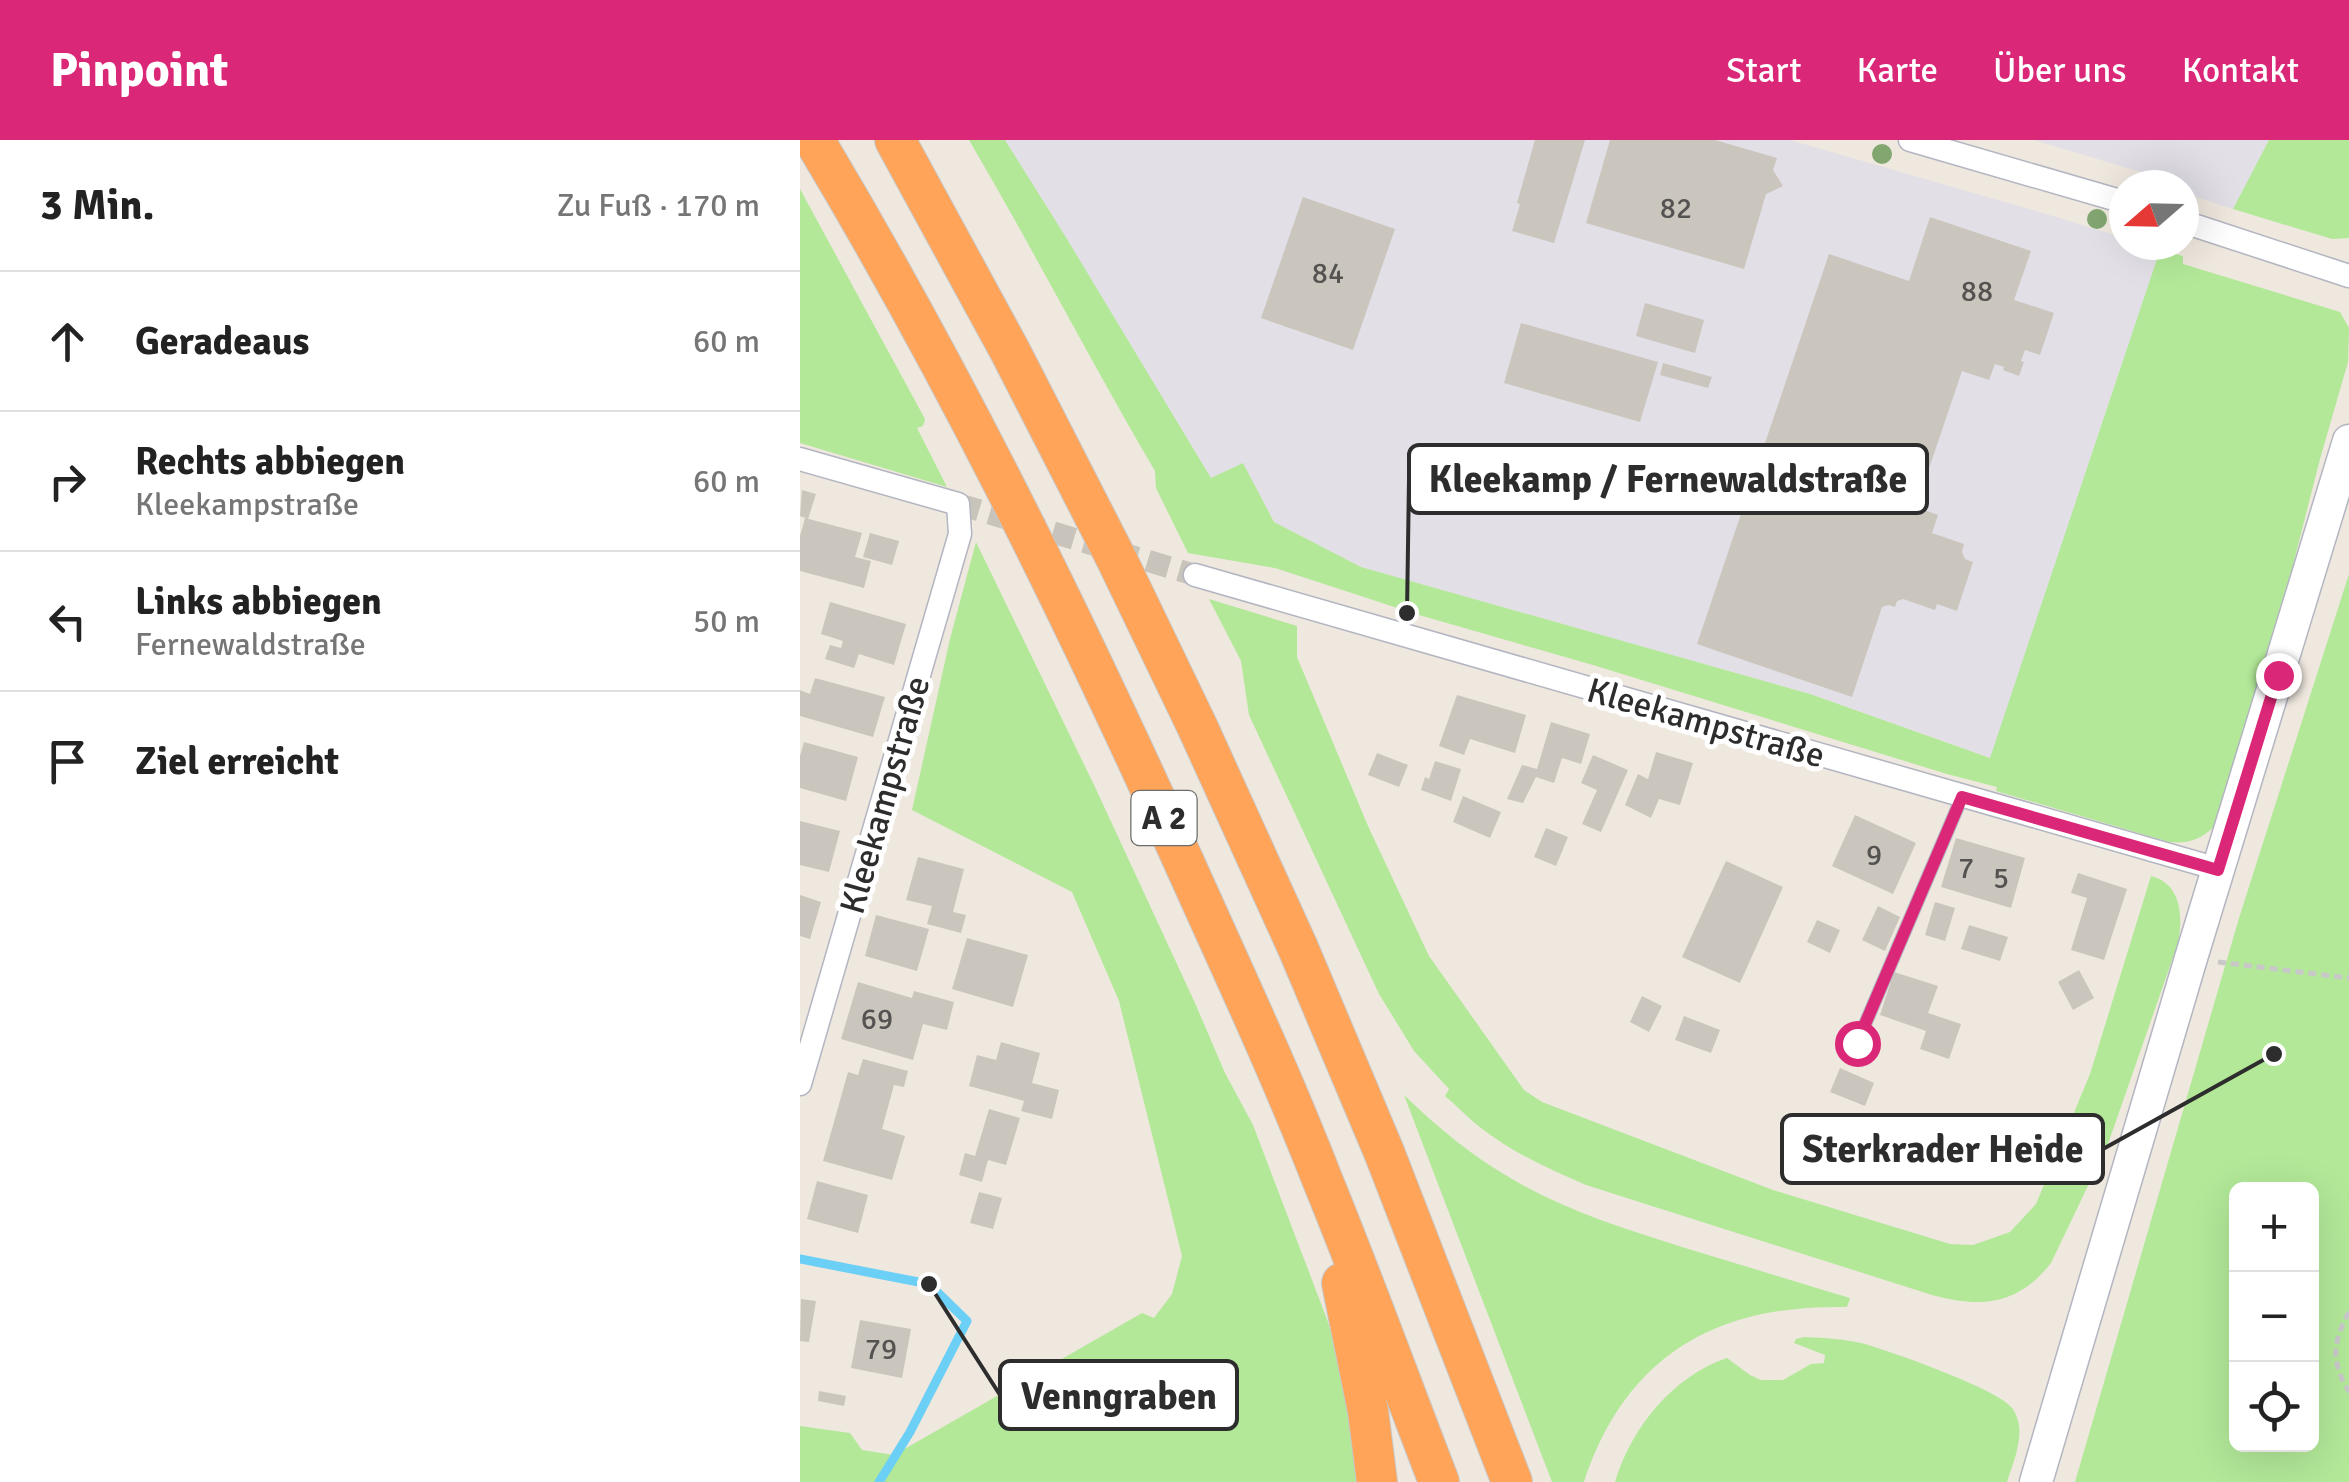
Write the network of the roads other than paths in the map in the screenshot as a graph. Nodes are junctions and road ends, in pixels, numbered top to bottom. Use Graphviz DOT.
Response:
graph roads {
  1 [pos="814,140"];
  2 [pos="895,140"];
  3 [pos="1910,140"];
  4 [pos="2109,198"];
  5 [pos="2199,227"];
  6 [pos="2349,276"];
  7 [pos="2349,441"];
  8 [pos="800,459"];
  9 [pos="1195,575"];
  10 [pos="1962,797"];
  11 [pos="2218,870"];
  12 [pos="1857,1043"];
  13 [pos="800,1084"];
  14 [pos="1322,1176"];
  15 [pos="1377,1482"];
  16 [pos="1439,1482"];
  17 [pos="1512,1482"];
  18 [pos="2036,1482"];
  1 -- 14 [label="highway, A 2"];
  2 -- 17 [label="highway, A 2"];
  3 -- 4 [label="street"];
  5 -- 6 [label="street"];
  7 -- 11 [label="main road"];
  8 -- 13 [label="street, Kleekampstraße"];
  9 -- 10 [label="street, Kleekampstraße"];
  10 -- 11 [label="street, Kleekampstraße"];
  10 -- 12 [label="lane"];
  11 -- 18 [label="main road"];
  14 -- 15 [label="highway"];
  14 -- 16 [label="highway, A 2"];
}
